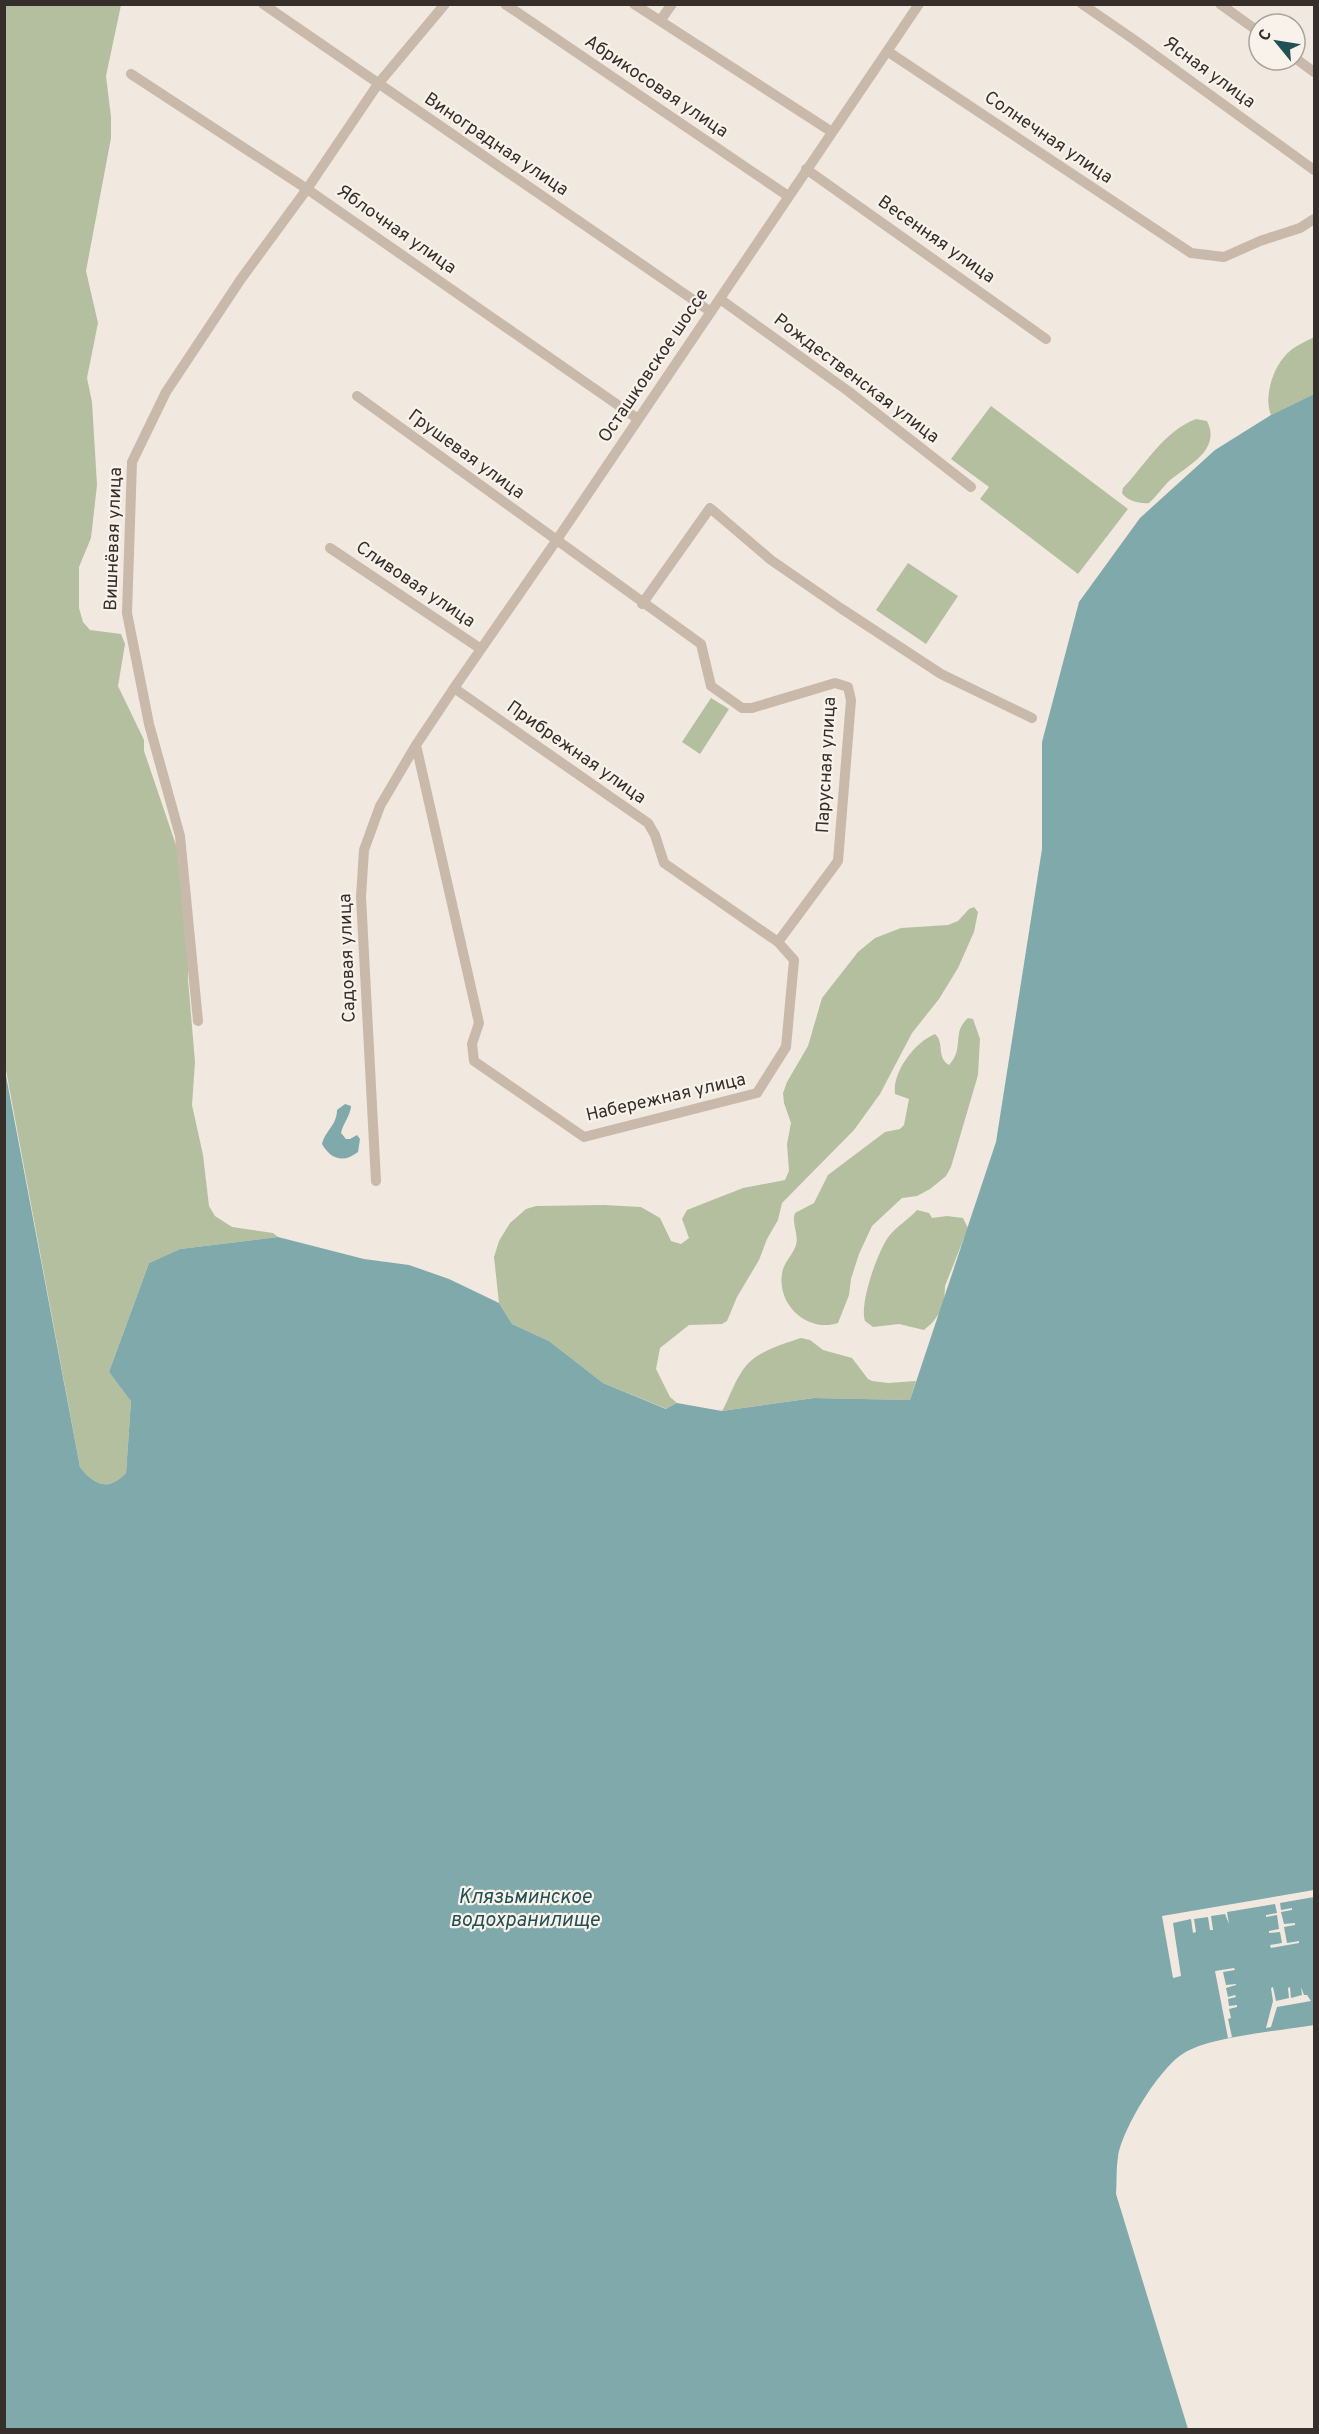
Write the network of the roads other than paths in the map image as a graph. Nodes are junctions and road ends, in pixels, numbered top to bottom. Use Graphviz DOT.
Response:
graph roads {
  1 [pos="262,4"];
  2 [pos="445,4"];
  3 [pos="505,4"];
  4 [pos="634,4"];
  5 [pos="672,4"];
  6 [pos="919,4"];
  7 [pos="1082,4"];
  8 [pos="1220,4"];
  9 [pos="660,21"];
  10 [pos="1247,23"];
  11 [pos="887,51"];
  12 [pos="131,74"];
  13 [pos="378,84"];
  14 [pos="832,132"];
  15 [pos="806,169"];
  16 [pos="1314,170"];
  17 [pos="307,189"];
  18 [pos="788,196"];
  19 [pos="1314,219"];
  20 [pos="720,298"];
  21 [pos="711,312"];
  22 [pos="1046,339"];
  23 [pos="357,396"];
  24 [pos="638,419"];
  25 [pos="971,487"];
  26 [pos="556,541"];
  27 [pos="330,548"];
  28 [pos="642,604"];
  29 [pos="481,649"];
  30 [pos="454,688"];
  31 [pos="1032,718"];
  32 [pos="416,745"];
  33 [pos="778,942"];
  34 [pos="198,1022"];
  35 [pos="376,1181"];
  1 -- 13 [label="street, Виноградная улица"];
  2 -- 13 [label="street, Вишнёвая улица"];
  3 -- 18 [label="street, Абрикосовая улица"];
  4 -- 9 [label="street"];
  5 -- 9 [label="street"];
  6 -- 11 [label="street, Осташковское шоссе"];
  7 -- 16 [label="street, Ясная улица"];
  8 -- 10 [label="street"];
  9 -- 14 [label="street"];
  11 -- 14 [label="street, Осташковское шоссе"];
  11 -- 19 [label="street, Солнечная улица"];
  12 -- 17 [label="street, Яблочная улица"];
  13 -- 17 [label="street, Вишнёвая улица"];
  13 -- 21 [label="street, Виноградная улица"];
  14 -- 15 [label="street, Осташковское шоссе"];
  15 -- 18 [label="street, Осташковское шоссе"];
  15 -- 22 [label="street, Весенняя улица"];
  17 -- 24 [label="street, Яблочная улица"];
  17 -- 34 [label="street, Вишнёвая улица"];
  18 -- 20 [label="street, Осташковское шоссе"];
  20 -- 21 [label="street, Осташковское шоссе"];
  20 -- 25 [label="street, Рождественская улица"];
  21 -- 24 [label="street, Осташковское шоссе"];
  23 -- 26 [label="street, Грушевая улица"];
  24 -- 26 [label="street, Осташковское шоссе"];
  26 -- 28 [label="street, Парусная улица"];
  26 -- 29 [label="street, Осташковское шоссе"];
  27 -- 29 [label="street, Сливовая улица"];
  28 -- 31 [label="street"];
  28 -- 33 [label="street, Парусная улица"];
  29 -- 30 [label="street, Осташковское шоссе"];
  30 -- 32 [label="street, Осташковское шоссе"];
  30 -- 33 [label="street, Прибрежная улица"];
  32 -- 33 [label="street, Набережная улица"];
  32 -- 35 [label="street, Садовая улица"];
}
